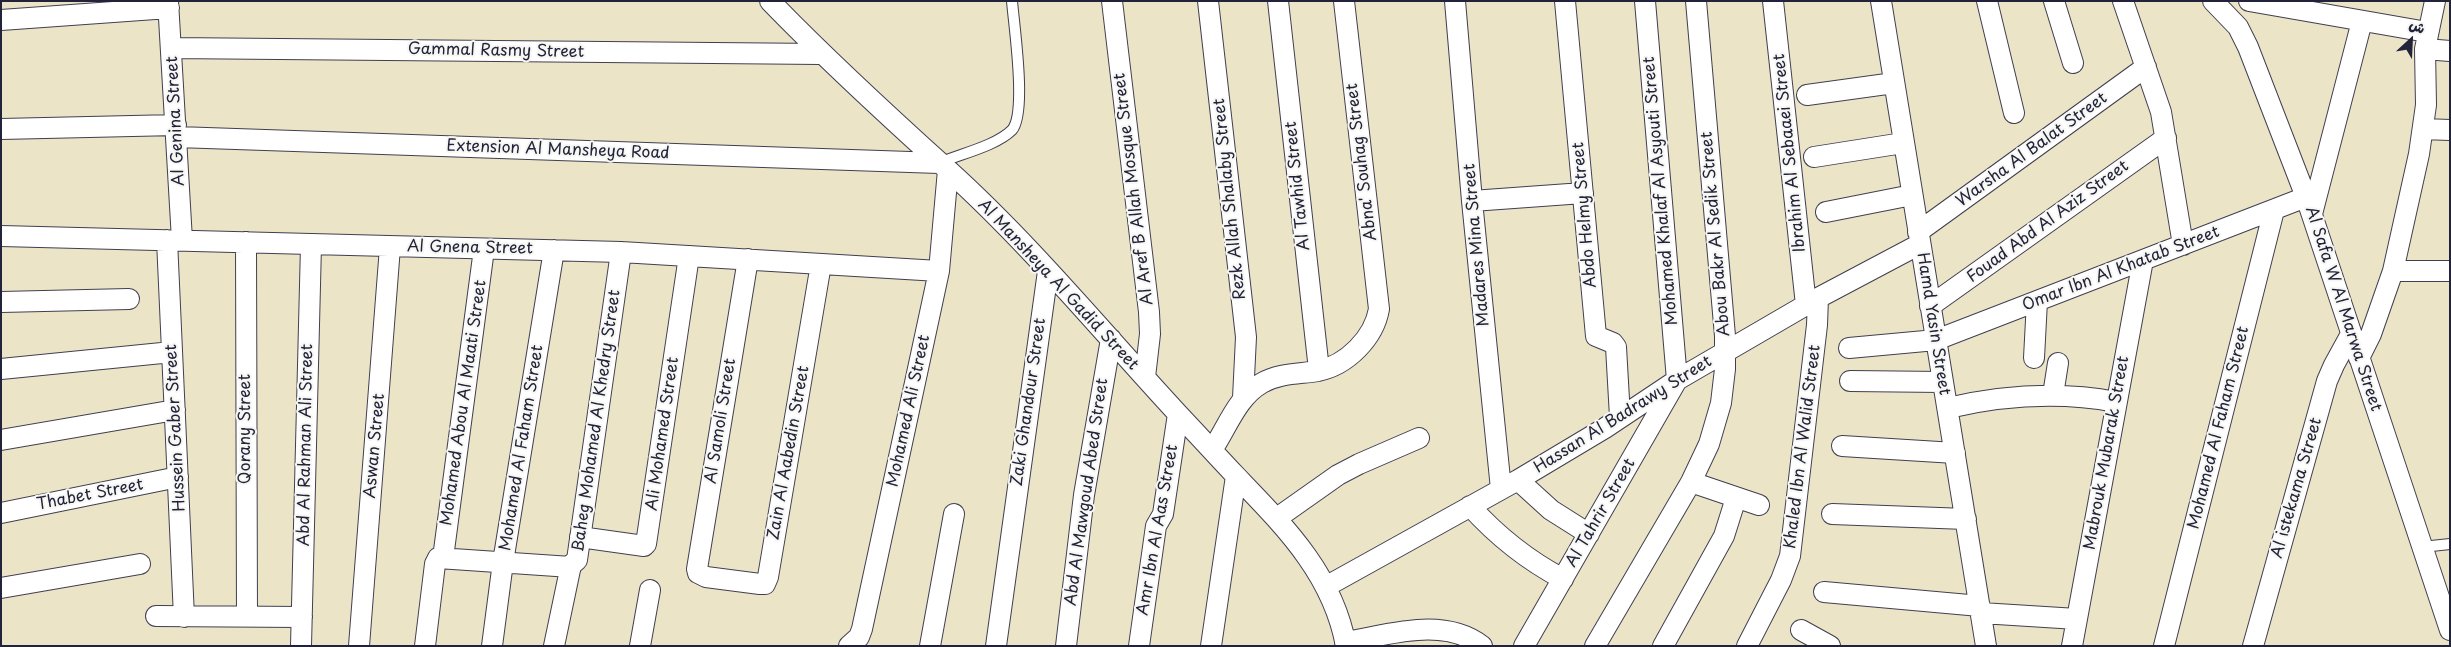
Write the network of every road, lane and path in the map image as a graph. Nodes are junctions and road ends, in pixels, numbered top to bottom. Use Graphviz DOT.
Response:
graph roads {
  1 [pos="770,1"];
  2 [pos="1012,1"];
  3 [pos="1112,1"];
  4 [pos="1208,1"];
  5 [pos="1278,1"];
  6 [pos="1344,1"];
  7 [pos="1456,1"];
  8 [pos="1565,1"];
  9 [pos="1645,1"];
  10 [pos="1696,1"];
  11 [pos="1773,1"];
  12 [pos="1881,1"];
  13 [pos="1987,1"];
  14 [pos="2054,1"];
  15 [pos="2123,1"];
  16 [pos="2213,1"];
  17 [pos="2250,1"];
  18 [pos="2435,1"];
  19 [pos="169,4"];
  20 [pos="1,20"];
  21 [pos="2362,21"];
  22 [pos="2426,41"];
  23 [pos="171,48"];
  24 [pos="2450,51"];
  25 [pos="821,54"];
  26 [pos="2073,63"];
  27 [pos="2146,67"];
  28 [pos="1894,83"];
  29 [pos="1807,95"];
  30 [pos="2014,113"];
  31 [pos="1,129"];
  32 [pos="2423,129"];
  33 [pos="2450,130"];
  34 [pos="176,131"];
  35 [pos="2166,138"];
  36 [pos="1903,143"];
  37 [pos="1814,157"];
  38 [pos="943,166"];
  39 [pos="1583,193"];
  40 [pos="1912,195"];
  41 [pos="1472,201"];
  42 [pos="2309,205"];
  43 [pos="2274,210"];
  44 [pos="1826,212"];
  45 [pos="1,236"];
  46 [pos="1919,238"];
  47 [pos="175,240"];
  48 [pos="246,242"];
  49 [pos="311,245"];
  50 [pos="2183,245"];
  51 [pos="390,247"];
  52 [pos="484,249"];
  53 [pos="554,250"];
  54 [pos="621,252"];
  55 [pos="689,256"];
  56 [pos="748,259"];
  57 [pos="2143,260"];
  58 [pos="821,264"];
  59 [pos="1048,270"];
  60 [pos="2450,270"];
  61 [pos="939,271"];
  62 [pos="2393,271"];
  63 [pos="129,299"];
  64 [pos="2037,301"];
  65 [pos="1,302"];
  66 [pos="1812,302"];
  67 [pos="1930,306"];
  68 [pos="2351,334"];
  69 [pos="1111,339"];
  70 [pos="1936,340"];
  71 [pos="1849,348"];
  72 [pos="172,352"];
  73 [pos="1726,352"];
  74 [pos="2034,358"];
  75 [pos="2359,358"];
  76 [pos="2058,363"];
  77 [pos="1,370"];
  78 [pos="1319,370"];
  79 [pos="1145,377"];
  80 [pos="1677,380"];
  81 [pos="1850,381"];
  82 [pos="1943,382"];
  83 [pos="2053,395"];
  84 [pos="1243,398"];
  85 [pos="2116,402"];
  86 [pos="1948,408"];
  87 [pos="175,410"];
  88 [pos="1178,414"];
  89 [pos="1620,417"];
  90 [pos="1419,438"];
  91 [pos="1,440"];
  92 [pos="1842,446"];
  93 [pos="1212,450"];
  94 [pos="1955,453"];
  95 [pos="1236,476"];
  96 [pos="178,477"];
  97 [pos="1691,482"];
  98 [pos="1509,484"];
  99 [pos="1736,498"];
  100 [pos="1759,505"];
  101 [pos="1470,506"];
  102 [pos="1,513"];
  103 [pos="954,514"];
  104 [pos="1832,514"];
  105 [pos="1277,518"];
  106 [pos="1966,519"];
  107 [pos="1589,534"];
  108 [pos="580,537"];
  109 [pos="2450,544"];
  110 [pos="2422,547"];
  111 [pos="443,558"];
  112 [pos="502,562"];
  113 [pos="140,564"];
  114 [pos="571,567"];
  115 [pos="706,578"];
  116 [pos="1563,579"];
  117 [pos="1327,586"];
  118 [pos="1,588"];
  119 [pos="650,590"];
  120 [pos="1824,592"];
  121 [pos="1980,610"];
  122 [pos="156,616"];
  123 [pos="247,616"];
  124 [pos="302,616"];
  125 [pos="184,617"];
  126 [pos="2077,619"];
  127 [pos="1801,630"];
  128 [pos="2450,630"];
  129 [pos="1446,638"];
  130 [pos="1346,644"];
  131 [pos="646,645"];
  132 [pos="301,646"];
  133 [pos="359,646"];
  134 [pos="425,646"];
  135 [pos="492,646"];
  136 [pos="554,646"];
  137 [pos="849,646"];
  138 [pos="930,646"];
  139 [pos="996,646"];
  140 [pos="1066,646"];
  141 [pos="1139,646"];
  142 [pos="1211,646"];
  143 [pos="1482,646"];
  144 [pos="1524,646"];
  145 [pos="1595,646"];
  146 [pos="1662,646"];
  147 [pos="1747,646"];
  148 [pos="1830,646"];
  149 [pos="1986,646"];
  150 [pos="2072,646"];
  151 [pos="2164,646"];
  152 [pos="2253,646"];
  1 -- 25 [label="street, Al Mansheya Al Gadid Street"];
  2 -- 38 [label="lane"];
  3 -- 79 [label="street, Al Aref B Allah Mosque Street"];
  4 -- 84 [label="street, Rezk Allah Shalaby Street"];
  5 -- 78 [label="street, Al Tawhid Street"];
  6 -- 78 [label="street, Abna' Souhag Street"];
  7 -- 41 [label="street, Madares Mina Street"];
  8 -- 39 [label="street, Abdo Helmy Street"];
  9 -- 80 [label="street, Mohamed Khalaf Al Asyouti Street"];
  10 -- 73 [label="street, Abou Bakr Al Sedik Street"];
  11 -- 66 [label="street, Ibrahim Al Sebaaei Street"];
  12 -- 28 [label="street, Hamd Yasin Street"];
  13 -- 30 [label="street"];
  14 -- 26 [label="street"];
  15 -- 27 [label="street"];
  16 -- 42 [label="street, Al Safa W Al Marwa Street"];
  17 -- 21 [label="street"];
  18 -- 22 [label="street"];
  19 -- 20 [label="street"];
  19 -- 23 [label="street, Al Genina Street"];
  21 -- 22 [label="street"];
  21 -- 42 [label="street"];
  22 -- 24 [label="street"];
  22 -- 32 [label="street"];
  23 -- 25 [label="street, Gammal Rasmy Street"];
  23 -- 34 [label="street, Al Genina Street"];
  25 -- 38 [label="street, Al Mansheya Al Gadid Street"];
  27 -- 35 [label="street"];
  27 -- 46 [label="street, Warsha Al Balat Street"];
  28 -- 29 [label="street"];
  28 -- 36 [label="street, Hamd Yasin Street"];
  31 -- 34 [label="street, Extension Al Mansheya Road"];
  32 -- 33 [label="street"];
  32 -- 62 [label="street"];
  34 -- 38 [label="street, Extension Al Mansheya Road"];
  34 -- 47 [label="street, Al Genina Street"];
  35 -- 50 [label="street"];
  35 -- 67 [label="street, Fouad Abd Al Aziz Street"];
  36 -- 37 [label="street"];
  36 -- 40 [label="street, Hamd Yasin Street"];
  38 -- 59 [label="street, Al Mansheya Al Gadid Street"];
  38 -- 61 [label="street, Mohamed Ali Street"];
  39 -- 41 [label="street"];
  39 -- 89 [label="street, Abdo Helmy Street"];
  40 -- 44 [label="street"];
  40 -- 46 [label="street, Hamd Yasin Street"];
  41 -- 98 [label="street, Madares Mina Street"];
  42 -- 43 [label="street, Omar Ibn Al Khatab Street"];
  42 -- 68 [label="street, Al Safa W Al Marwa Street"];
  43 -- 50 [label="street, Omar Ibn Al Khatab Street"];
  43 -- 151 [label="street, Mohamed Al Faham Street"];
  45 -- 47 [label="street, Al Gnena Street"];
  46 -- 66 [label="street, Hassan Al Badrawy Street"];
  46 -- 67 [label="street, Hamd Yasin Street"];
  47 -- 48 [label="street, Al Gnena Street"];
  47 -- 72 [label="street, Hussein Gaber Street"];
  48 -- 49 [label="street, Al Gnena Street"];
  48 -- 123 [label="street, Qorany Street"];
  49 -- 51 [label="street, Al Gnena Street"];
  49 -- 124 [label="street, Abd Al Rahman Ali Street"];
  50 -- 57 [label="street, Omar Ibn Al Khatab Street"];
  51 -- 52 [label="street, Al Gnena Street"];
  51 -- 133 [label="street, Aswan Street"];
  52 -- 53 [label="street, Al Gnena Street"];
  52 -- 111 [label="street, Mohamed Abou Al Maati Street"];
  53 -- 54 [label="street, Al Gnena Street"];
  53 -- 112 [label="street, Mohamed Al Faham Street"];
  54 -- 55 [label="street, Al Gnena Street"];
  54 -- 108 [label="street, Baheg Mohamed Al Khedry Street"];
  55 -- 56 [label="street, Al Gnena Street"];
  55 -- 108 [label="street, Ali Mohamed Street"];
  56 -- 58 [label="street, Al Gnena Street"];
  56 -- 115 [label="street, Al Samoli Street"];
  57 -- 64 [label="street, Omar Ibn Al Khatab Street"];
  57 -- 85 [label="street, Mabrouk Mubarak Street"];
  58 -- 61 [label="street, Al Gnena Street"];
  58 -- 115 [label="street, Zain Al Aabedin Street"];
  59 -- 69 [label="street, Al Mansheya Al Gadid Street"];
  59 -- 139 [label="street, Zaki Ghandour Street"];
  60 -- 62 [label="street"];
  61 -- 137 [label="street, Mohamed Ali Street"];
  62 -- 75 [label="street"];
  63 -- 65 [label="street"];
  64 -- 70 [label="street, Omar Ibn Al Khatab Street"];
  64 -- 74 [label="street"];
  66 -- 73 [label="street, Hassan Al Badrawy Street"];
  66 -- 147 [label="street, Khaled Ibn Al Walid Street"];
  67 -- 70 [label="street, Hamd Yasin Street"];
  68 -- 75 [label="street, Al Safa W Al Marwa Street"];
  68 -- 152 [label="street, Al istekama Street"];
  69 -- 79 [label="street, Al Mansheya Al Gadid Street"];
  69 -- 140 [label="street, Abd Al Mawgoud Abed Street"];
  70 -- 71 [label="street, Omar Ibn Al Khatab Street"];
  70 -- 82 [label="street, Hamd Yasin Street"];
  72 -- 77 [label="street"];
  72 -- 87 [label="street, Hussein Gaber Street"];
  73 -- 80 [label="street, Hassan Al Badrawy Street"];
  73 -- 97 [label="street, Abou Bakr Al Sedik Street"];
  75 -- 110 [label="street, Al Safa W Al Marwa Street"];
  76 -- 83 [label="street"];
  78 -- 84 [label="street"];
  79 -- 88 [label="street, Al Mansheya Al Gadid Street"];
  80 -- 89 [label="street, Hassan Al Badrawy Street"];
  80 -- 107 [label="street, Al Tahrir Street"];
  81 -- 82 [label="street"];
  82 -- 86 [label="street, Hamd Yasin Street"];
  83 -- 85 [label="street"];
  83 -- 86 [label="street"];
  84 -- 93 [label="street"];
  85 -- 126 [label="street, Mabrouk Mubarak Street"];
  86 -- 94 [label="street, Hamd Yasin Street"];
  87 -- 91 [label="street"];
  87 -- 96 [label="street, Hussein Gaber Street"];
  88 -- 93 [label="street, Al Mansheya Al Gadid Street"];
  88 -- 141 [label="street, Amr Ibn Al Aas Street"];
  89 -- 98 [label="street, Hassan Al Badrawy Street"];
  90 -- 105 [label="street"];
  92 -- 94 [label="street"];
  93 -- 95 [label="street, Al Mansheya Al Gadid Street"];
  94 -- 106 [label="street, Hamd Yasin Street"];
  95 -- 105 [label="street, Al Mansheya Al Gadid Street"];
  95 -- 142 [label="street"];
  96 -- 102 [label="street, Thabet Street"];
  96 -- 125 [label="street, Hussein Gaber Street"];
  97 -- 99 [label="street"];
  97 -- 145 [label="street, Abou Bakr Al Sedik Street"];
  98 -- 101 [label="street, Hassan Al Badrawy Street"];
  98 -- 107 [label="street"];
  99 -- 100 [label="street"];
  99 -- 146 [label="street"];
  101 -- 116 [label="street"];
  101 -- 117 [label="street, Hassan Al Badrawy Street"];
  103 -- 138 [label="street"];
  104 -- 106 [label="street"];
  105 -- 117 [label="street, Al Mansheya Al Gadid Street"];
  106 -- 121 [label="street, Hamd Yasin Street"];
  107 -- 116 [label="street, Al Tahrir Street"];
  108 -- 114 [label="street, Baheg Mohamed Al Khedry Street"];
  109 -- 110 [label="lane"];
  110 -- 128 [label="street, Al Safa W Al Marwa Street"];
  111 -- 112 [label="street"];
  111 -- 134 [label="street, Mohamed Abou Al Maati Street"];
  112 -- 114 [label="street"];
  112 -- 135 [label="street, Mohamed Al Faham Street"];
  113 -- 118 [label="street"];
  114 -- 136 [label="street, Baheg Mohamed Al Khedry Street"];
  116 -- 144 [label="street, Al Tahrir Street"];
  117 -- 130 [label="street, Al Mansheya Al Gadid Street"];
  119 -- 131 [label="street"];
  120 -- 121 [label="street"];
  121 -- 126 [label="street"];
  121 -- 149 [label="street, Hamd Yasin Street"];
  122 -- 125 [label="street"];
  123 -- 124 [label="street"];
  123 -- 125 [label="street"];
  124 -- 132 [label="street, Abd Al Rahman Ali Street"];
  126 -- 150 [label="street, Mabrouk Mubarak Street"];
  127 -- 148 [label="street"];
  129 -- 130 [label="street"];
  129 -- 143 [label="street"];
}
